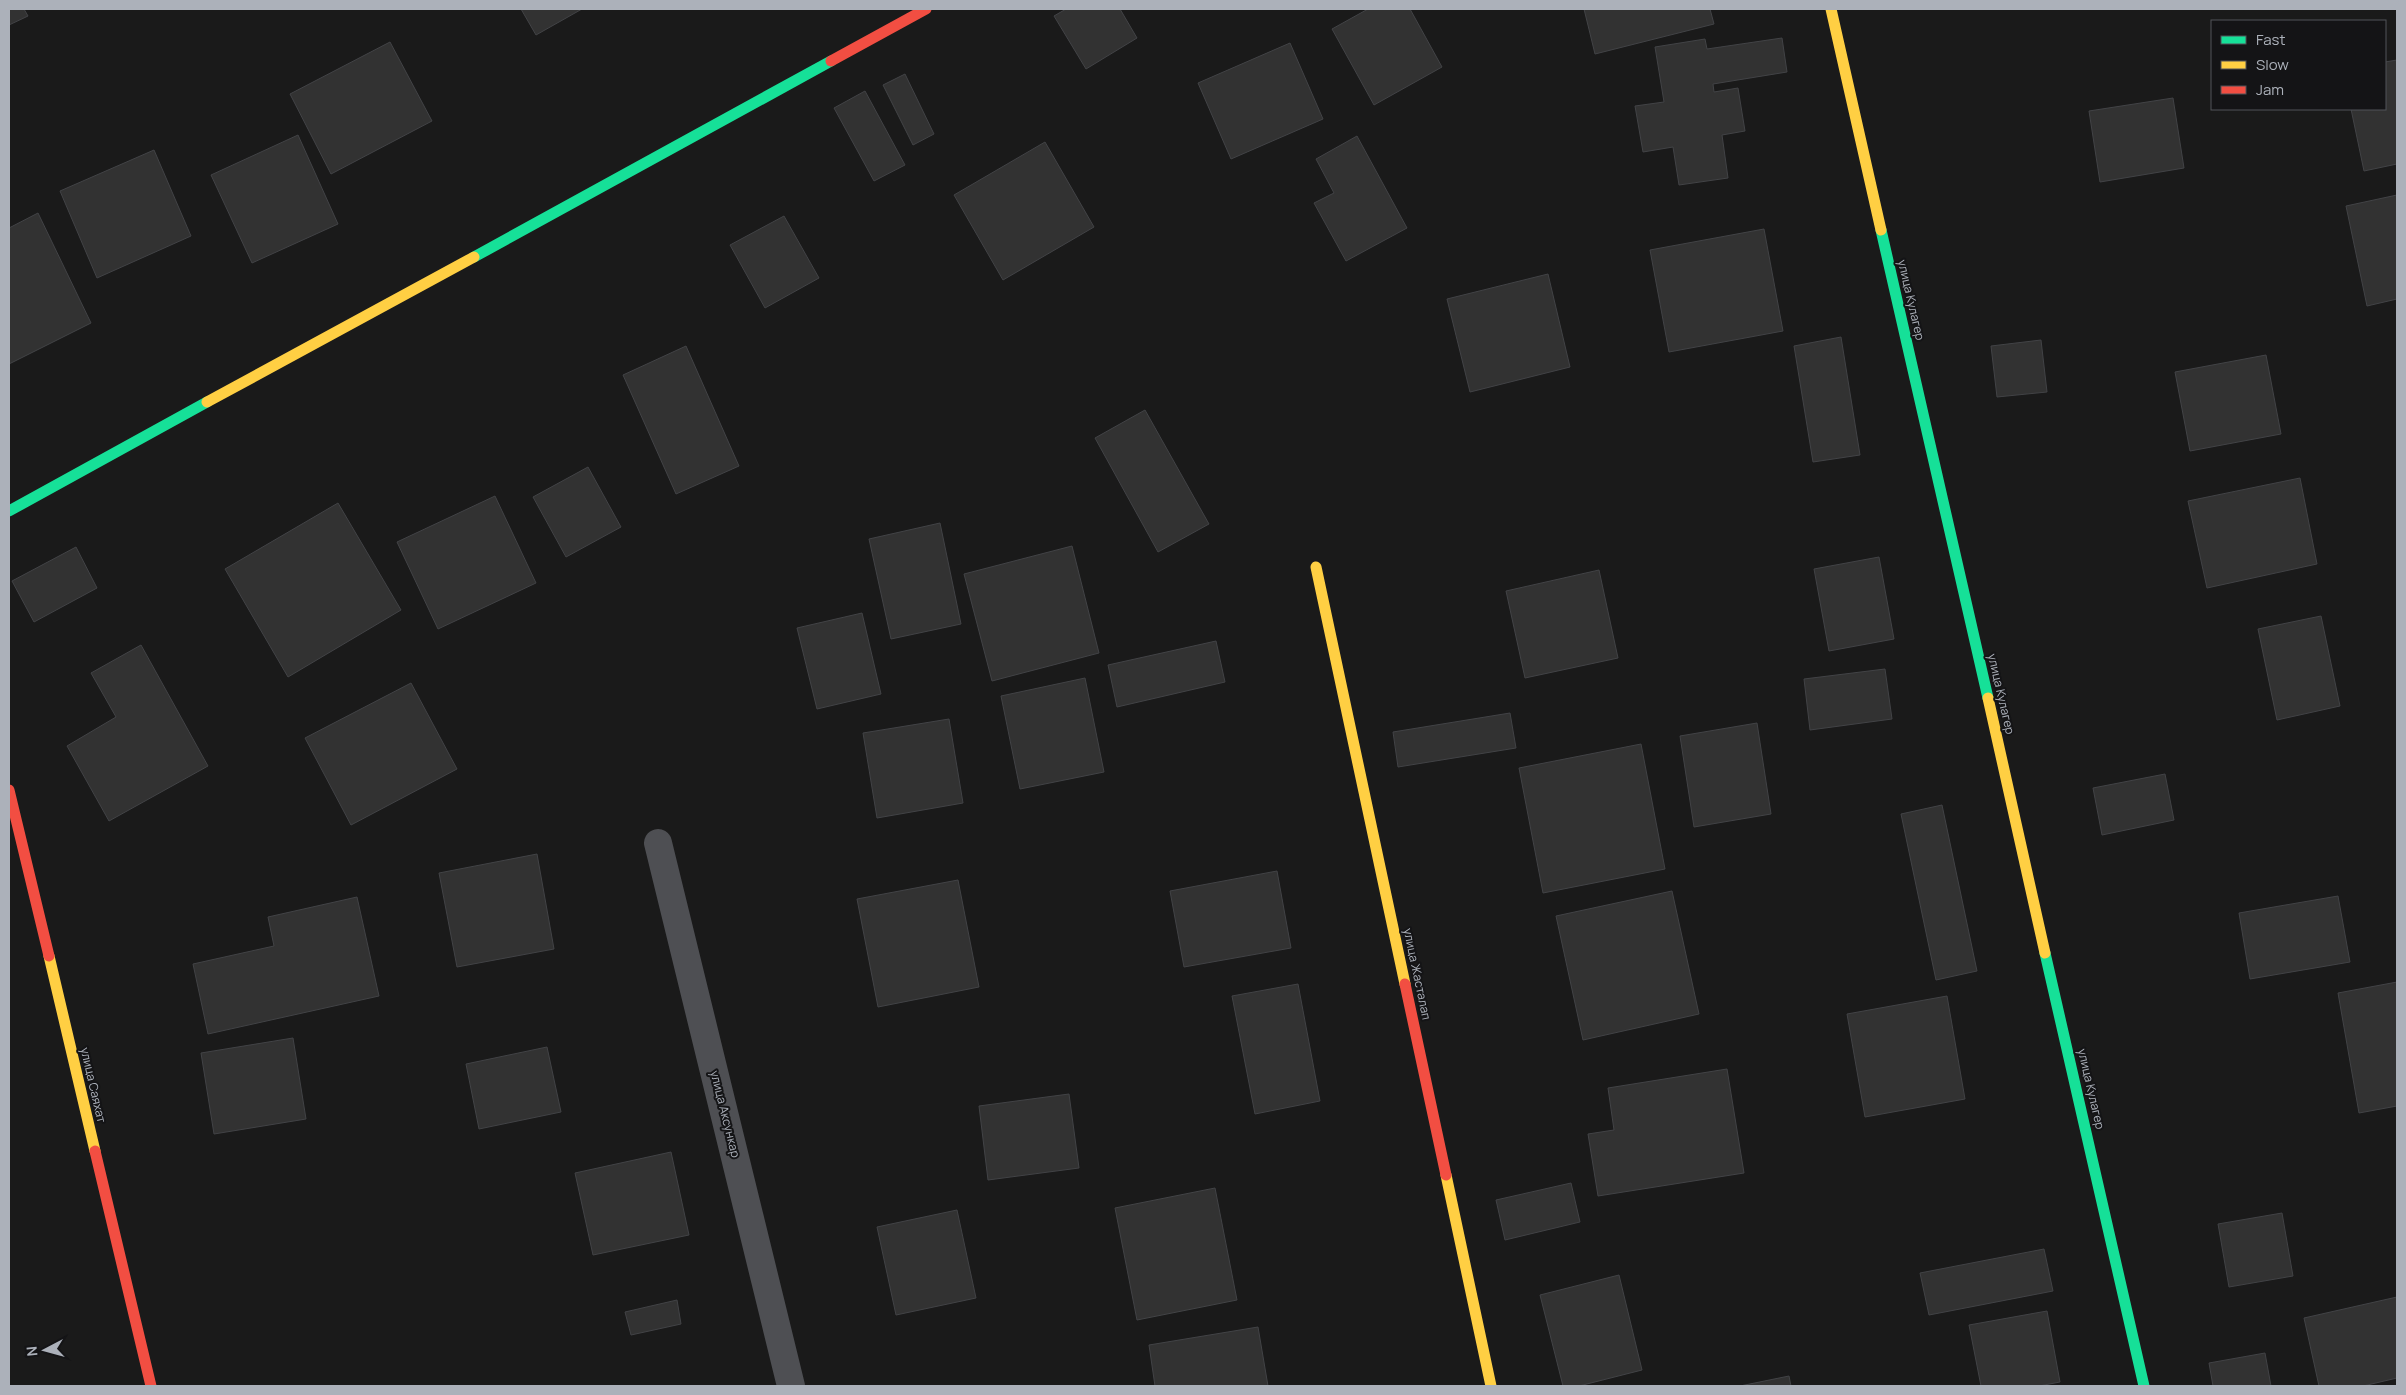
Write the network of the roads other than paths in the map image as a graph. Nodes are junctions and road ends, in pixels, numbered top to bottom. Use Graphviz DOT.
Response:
graph roads {
  1 [pos="926,9"];
  2 [pos="1831,9"];
  3 [pos="9,511"];
  4 [pos="1316,568"];
  5 [pos="9,790"];
  6 [pos="658,843"];
  7 [pos="151,1386"];
  8 [pos="791,1386"];
  9 [pos="1491,1386"];
  10 [pos="2144,1386"];
  1 -- 3 [label="street"];
  2 -- 10 [label="street, улица Кулагер"];
  4 -- 9 [label="street, улица Жасталап"];
  5 -- 7 [label="street, улица Саяхат"];
  6 -- 8 [label="street, улица Аксункар"];
}
